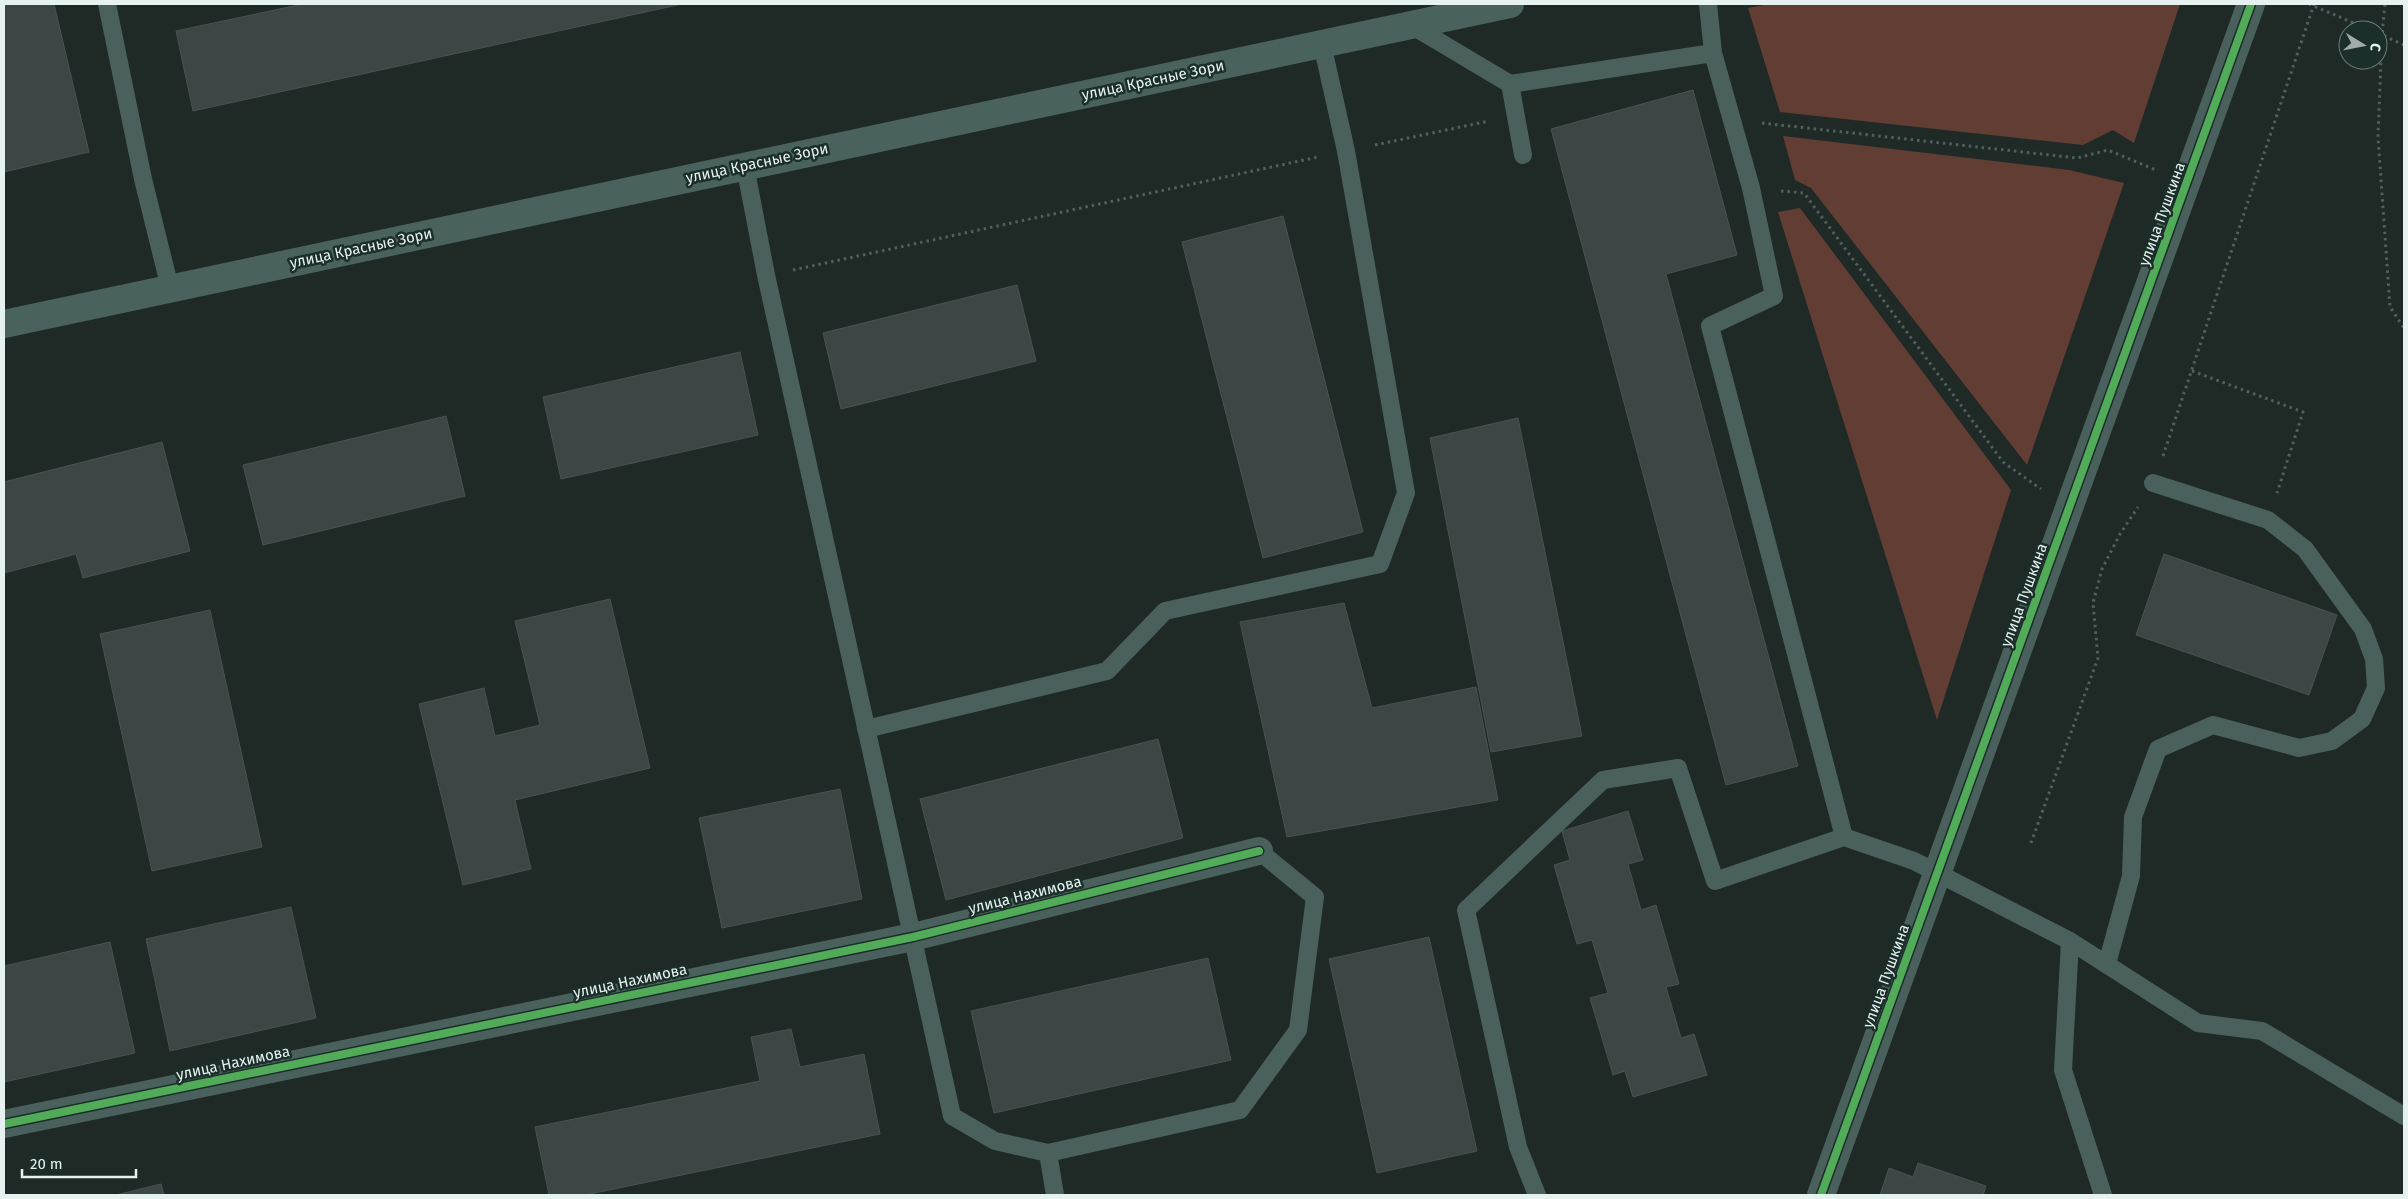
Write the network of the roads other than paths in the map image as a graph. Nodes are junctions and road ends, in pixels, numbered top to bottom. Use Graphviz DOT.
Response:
graph roads {
  1 [pos="106,4"];
  2 [pos="1510,4"];
  3 [pos="1708,4"];
  4 [pos="2251,4"];
  5 [pos="1411,25"];
  6 [pos="1322,44"];
  7 [pos="1713,53"];
  8 [pos="1510,84"];
  9 [pos="1524,154"];
  10 [pos="745,166"];
  11 [pos="170,288"];
  12 [pos="4,324"];
  13 [pos="2154,483"];
  14 [pos="866,729"];
  15 [pos="1844,837"];
  16 [pos="1259,851"];
  17 [pos="1937,873"];
  18 [pos="913,937"];
  19 [pos="2070,941"];
  20 [pos="2107,964"];
  21 [pos="2404,1116"];
  22 [pos="4,1124"];
  23 [pos="1048,1153"];
  24 [pos="1055,1195"];
  25 [pos="1537,1195"];
  26 [pos="1821,1195"];
  27 [pos="2103,1195"];
  1 -- 11 [label="lane"];
  2 -- 5 [label="main road, улица Красные Зори"];
  3 -- 7 [label="lane"];
  4 -- 17 [label="street, улица Пушкина"];
  5 -- 6 [label="main road, улица Красные Зори"];
  5 -- 8 [label="lane"];
  6 -- 10 [label="main road, улица Красные Зори"];
  6 -- 14 [label="lane"];
  7 -- 8 [label="lane"];
  7 -- 15 [label="lane"];
  8 -- 9 [label="lane"];
  10 -- 11 [label="main road, улица Красные Зори"];
  10 -- 14 [label="lane"];
  11 -- 12 [label="main road, улица Красные Зори"];
  13 -- 20 [label="lane"];
  14 -- 18 [label="lane"];
  15 -- 17 [label="lane"];
  15 -- 25 [label="lane"];
  16 -- 18 [label="street, улица Нахимова"];
  16 -- 23 [label="lane"];
  17 -- 19 [label="lane"];
  17 -- 26 [label="street, улица Пушкина"];
  18 -- 22 [label="street, улица Нахимова"];
  18 -- 23 [label="lane"];
  19 -- 20 [label="lane"];
  19 -- 27 [label="lane"];
  20 -- 21 [label="lane"];
  23 -- 24 [label="lane"];
}
